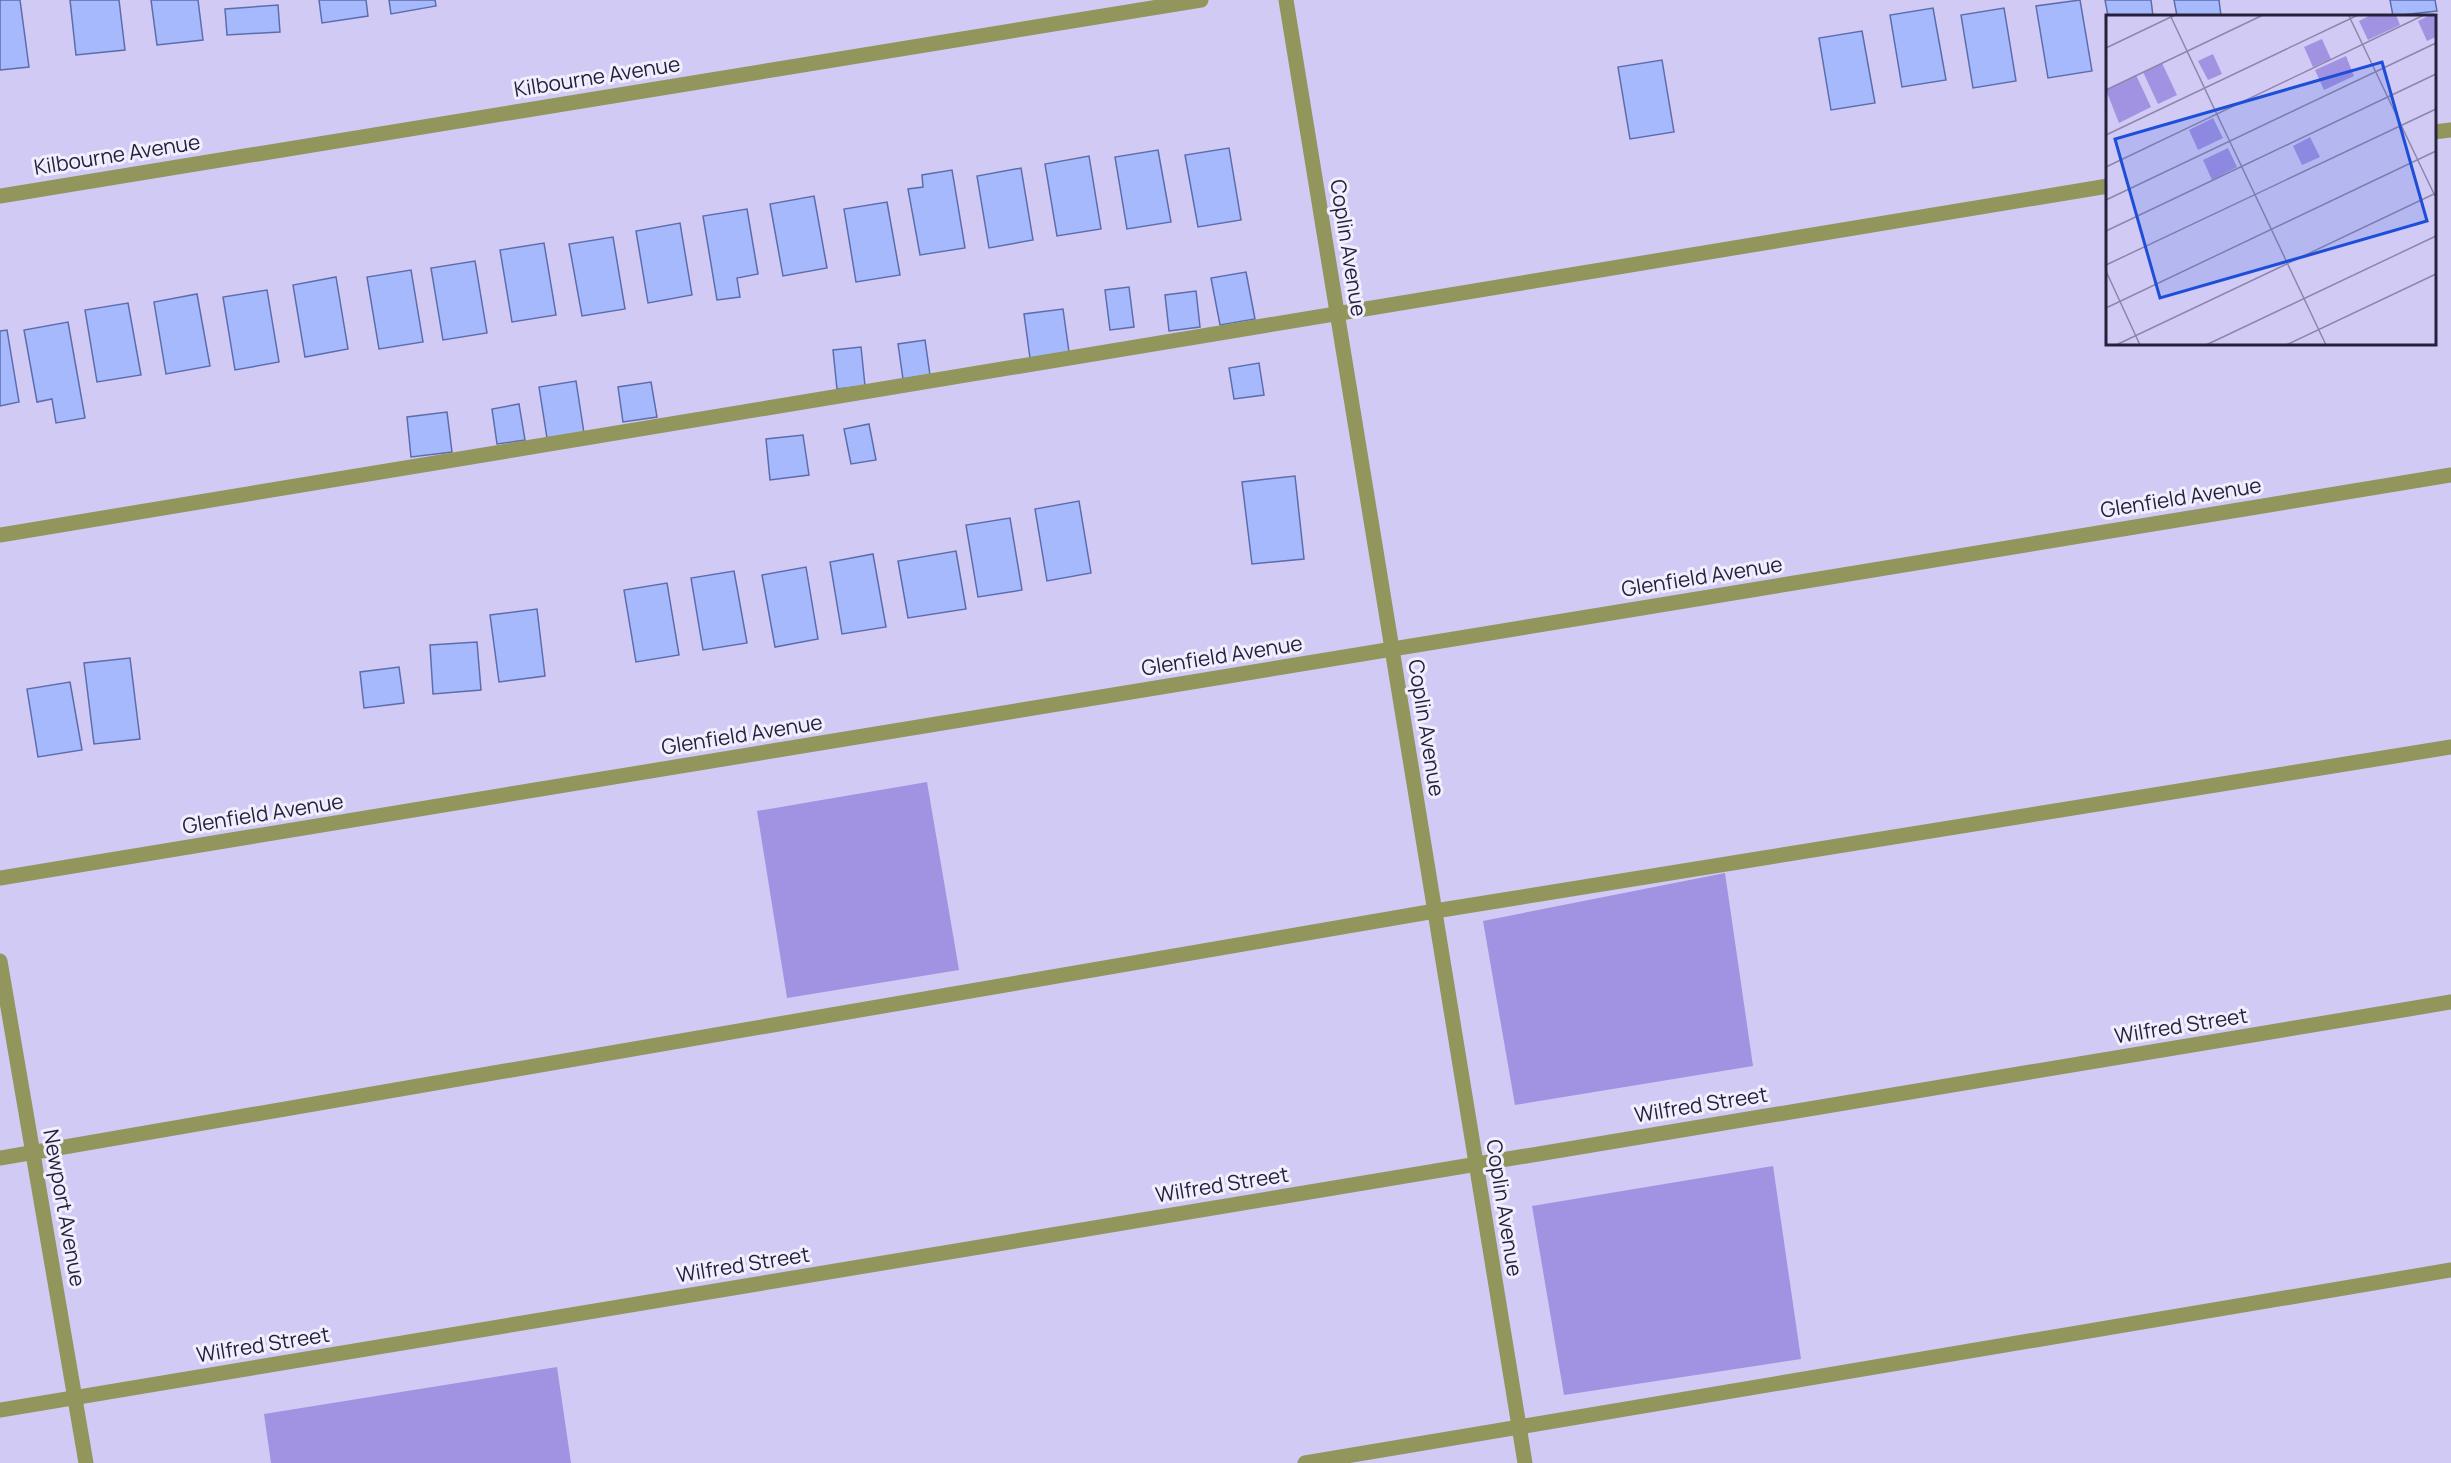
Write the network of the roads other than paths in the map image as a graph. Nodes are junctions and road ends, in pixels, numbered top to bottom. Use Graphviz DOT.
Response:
graph roads {
  1 [pos="1201,0"];
  2 [pos="1286,0"];
  3 [pos="2451,130"];
  4 [pos="2436,132"];
  5 [pos="2106,186"];
  6 [pos="0,195"];
  7 [pos="1337,314"];
  8 [pos="2451,475"];
  9 [pos="0,535"];
  10 [pos="1392,648"];
  11 [pos="2451,747"];
  12 [pos="0,878"];
  13 [pos="1435,911"];
  14 [pos="0,960"];
  15 [pos="2451,1002"];
  16 [pos="33,1152"];
  17 [pos="0,1158"];
  18 [pos="1476,1164"];
  19 [pos="2451,1270"];
  20 [pos="75,1397"];
  21 [pos="0,1410"];
  22 [pos="1519,1427"];
  23 [pos="86,1463"];
  24 [pos="1305,1463"];
  25 [pos="1525,1463"];
  1 -- 6 [label="street, Kilbourne Avenue"];
  2 -- 7 [label="street, Coplin Avenue"];
  3 -- 4 [label="street"];
  5 -- 7 [label="street"];
  7 -- 9 [label="street"];
  7 -- 10 [label="street, Coplin Avenue"];
  8 -- 10 [label="street, Glenfield Avenue"];
  10 -- 12 [label="street, Glenfield Avenue"];
  10 -- 13 [label="street, Coplin Avenue"];
  11 -- 13 [label="street"];
  13 -- 16 [label="street"];
  13 -- 18 [label="street, Coplin Avenue"];
  14 -- 16 [label="street, Newport Avenue"];
  15 -- 18 [label="street, Wilfred Street"];
  16 -- 17 [label="street"];
  16 -- 20 [label="street, Newport Avenue"];
  18 -- 20 [label="street, Wilfred Street"];
  18 -- 22 [label="street, Coplin Avenue"];
  19 -- 22 [label="street"];
  20 -- 21 [label="street, Wilfred Street"];
  20 -- 23 [label="street, Newport Avenue"];
  22 -- 24 [label="street"];
  22 -- 25 [label="street, Coplin Avenue"];
}
